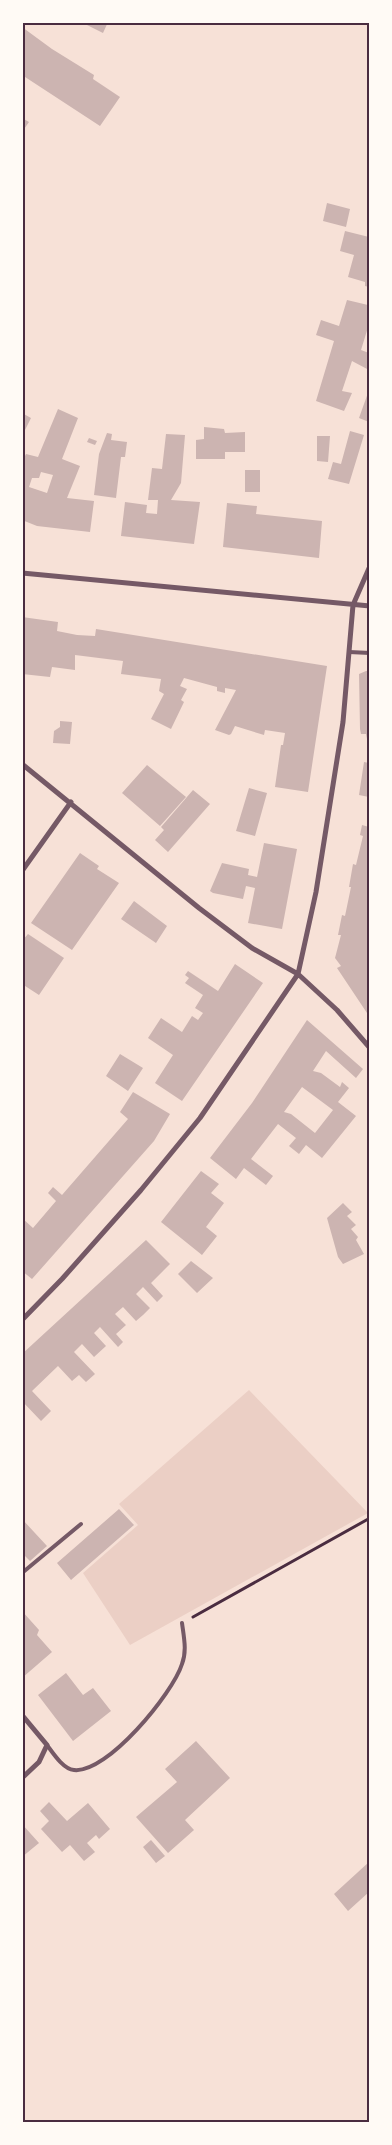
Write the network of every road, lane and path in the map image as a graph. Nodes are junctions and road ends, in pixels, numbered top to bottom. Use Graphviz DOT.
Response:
graph roads {
  1 [pos="370,566"];
  2 [pos="22,573"];
  3 [pos="353,605"];
  4 [pos="370,606"];
  5 [pos="349,652"];
  6 [pos="370,653"];
  7 [pos="22,764"];
  8 [pos="71,802"];
  9 [pos="22,871"];
  10 [pos="298,974"];
  11 [pos="370,1048"];
  12 [pos="22,1320"];
  13 [pos="370,1518"];
  14 [pos="81,1524"];
  15 [pos="22,1573"];
  16 [pos="182,1623"];
  17 [pos="22,1715"];
  18 [pos="46,1745"];
  19 [pos="22,1778"];
  1 -- 3 [label="street"];
  2 -- 3 [label="street"];
  3 -- 4 [label="street"];
  3 -- 5 [label="street"];
  5 -- 6 [label="lane"];
  5 -- 10 [label="street"];
  7 -- 8 [label="street"];
  8 -- 9 [label="street"];
  8 -- 10 [label="street"];
  10 -- 11 [label="street"];
  10 -- 12 [label="street"];
  13 -- 16 [label="path"];
  14 -- 15 [label="lane"];
  16 -- 18 [label="lane"];
  17 -- 18 [label="street"];
  18 -- 19 [label="street"];
}
